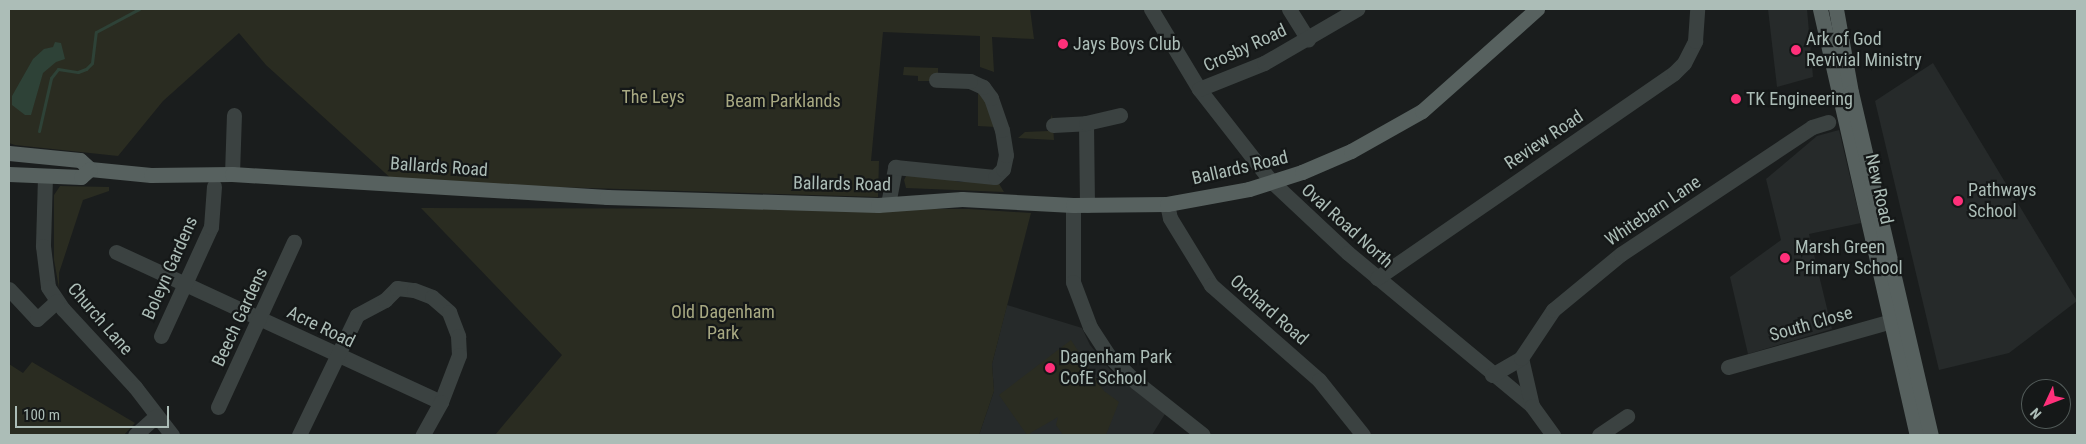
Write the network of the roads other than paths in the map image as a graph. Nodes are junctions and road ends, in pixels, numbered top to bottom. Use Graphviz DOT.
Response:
graph roads {
  1 [pos="1151,9"];
  2 [pos="1288,9"];
  3 [pos="1357,9"];
  4 [pos="1537,9"];
  5 [pos="1697,9"];
  6 [pos="1820,9"];
  7 [pos="1836,9"];
  8 [pos="1308,40"];
  9 [pos="936,80"];
  10 [pos="1199,89"];
  11 [pos="234,115"];
  12 [pos="1120,115"];
  13 [pos="1828,122"];
  14 [pos="1086,123"];
  15 [pos="1053,125"];
  16 [pos="9,153"];
  17 [pos="24,155"];
  18 [pos="90,169"];
  19 [pos="9,174"];
  20 [pos="232,174"];
  21 [pos="45,176"];
  22 [pos="1271,181"];
  23 [pos="214,186"];
  24 [pos="888,204"];
  25 [pos="1167,204"];
  26 [pos="1080,205"];
  27 [pos="294,242"];
  28 [pos="116,252"];
  29 [pos="1377,278"];
  30 [pos="185,284"];
  31 [pos="9,289"];
  32 [pos="57,301"];
  33 [pos="261,319"];
  34 [pos="1897,319"];
  35 [pos="160,336"];
  36 [pos="336,356"];
  37 [pos="1521,358"];
  38 [pos="1728,367"];
  39 [pos="1492,375"];
  40 [pos="442,402"];
  41 [pos="1532,406"];
  42 [pos="218,407"];
  43 [pos="156,416"];
  44 [pos="1627,416"];
  45 [pos="135,435"];
  46 [pos="172,435"];
  47 [pos="299,435"];
  48 [pos="423,435"];
  49 [pos="1203,435"];
  50 [pos="1363,435"];
  51 [pos="1553,435"];
  52 [pos="1599,435"];
  53 [pos="1917,435"];
  54 [pos="1931,435"];
  1 -- 10 [label="street, Oval Road North"];
  2 -- 8 [label="street"];
  3 -- 8 [label="street, Crosby Road"];
  4 -- 22 [label="main road, Ballards Road"];
  5 -- 29 [label="street, Review Road"];
  6 -- 34 [label="main road, New Road"];
  7 -- 34 [label="main road, New Road"];
  8 -- 10 [label="street, Crosby Road"];
  9 -- 24 [label="street"];
  10 -- 22 [label="street, Oval Road North"];
  11 -- 20 [label="street"];
  12 -- 14 [label="street"];
  13 -- 37 [label="street, Whitebarn Lane"];
  14 -- 15 [label="street"];
  14 -- 26 [label="street"];
  16 -- 17 [label="main road, Ballards Road"];
  17 -- 18 [label="main road, Ballards Road"];
  17 -- 21 [label="main road"];
  18 -- 20 [label="main road, Ballards Road"];
  18 -- 21 [label="main road, Ballards Road"];
  19 -- 21 [label="main road, Ballards Road"];
  20 -- 24 [label="main road, Ballards Road"];
  21 -- 32 [label="street, Church Lane"];
  22 -- 25 [label="main road, Ballards Road"];
  22 -- 29 [label="street, Oval Road North"];
  23 -- 30 [label="street, Boleyn Gardens"];
  24 -- 26 [label="main road, Ballards Road"];
  25 -- 26 [label="main road, Ballards Road"];
  25 -- 50 [label="street, Orchard Road"];
  26 -- 49 [label="street"];
  27 -- 33 [label="street, Beech Gardens"];
  28 -- 30 [label="street, Acre Road"];
  29 -- 39 [label="street, Oval Road North"];
  30 -- 33 [label="street, Acre Road"];
  30 -- 35 [label="street, Boleyn Gardens"];
  31 -- 32 [label="street"];
  32 -- 43 [label="street, Church Lane"];
  33 -- 36 [label="street, Acre Road"];
  33 -- 42 [label="street, Beech Gardens"];
  34 -- 38 [label="street, South Close"];
  34 -- 53 [label="main road, New Road"];
  34 -- 54 [label="main road, New Road"];
  36 -- 40 [label="street, Acre Road"];
  36 -- 40 [label="street"];
  36 -- 47 [label="street"];
  37 -- 39 [label="street, Whitebarn Lane"];
  37 -- 41 [label="street"];
  39 -- 41 [label="street"];
  40 -- 48 [label="street"];
  41 -- 51 [label="street"];
  43 -- 45 [label="street"];
  43 -- 46 [label="street, Church Lane"];
  44 -- 52 [label="street"];
}
